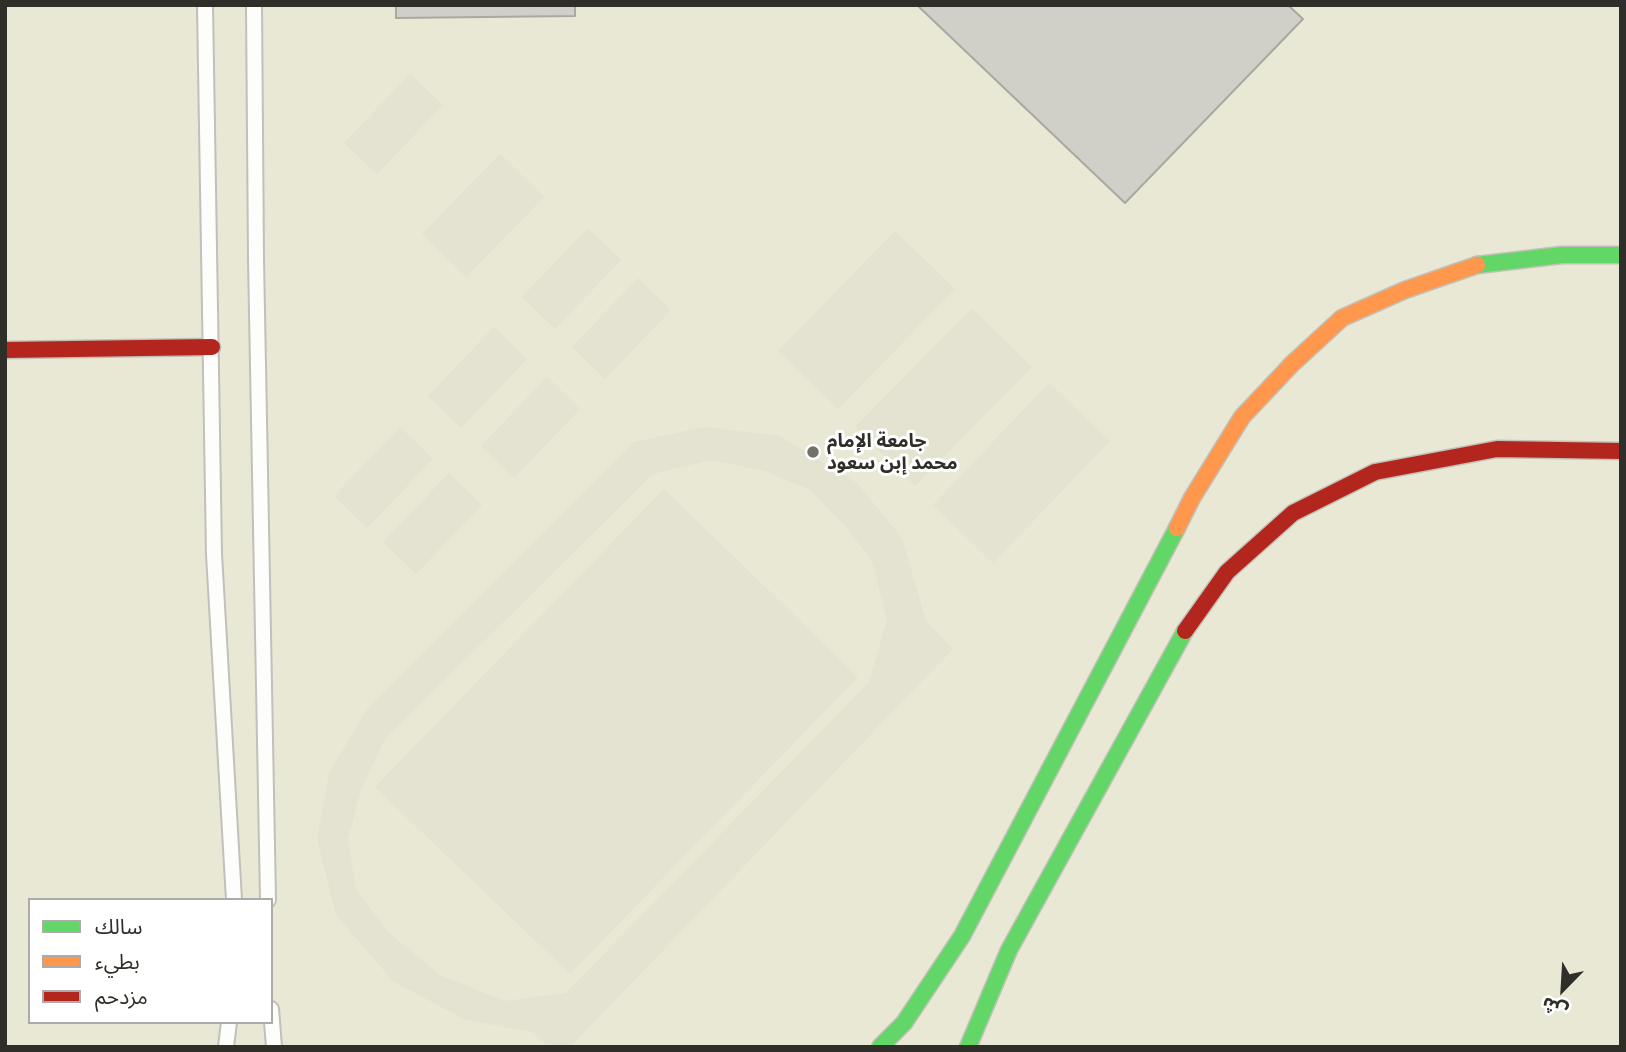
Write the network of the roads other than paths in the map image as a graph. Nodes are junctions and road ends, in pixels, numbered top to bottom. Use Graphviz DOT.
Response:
graph roads {
  1 [pos="205,5"];
  2 [pos="254,5"];
  3 [pos="1621,255"];
  4 [pos="212,346"];
  5 [pos="5,350"];
  6 [pos="1621,451"];
  7 [pos="234,898"];
  8 [pos="268,898"];
  9 [pos="229,1024"];
  10 [pos="272,1024"];
  11 [pos="226,1047"];
  12 [pos="274,1047"];
  13 [pos="880,1047"];
  14 [pos="968,1047"];
  1 -- 4 [label="lane"];
  2 -- 8 [label="lane"];
  3 -- 13 [label="street"];
  4 -- 5 [label="street"];
  4 -- 7 [label="lane"];
  6 -- 14 [label="street"];
  9 -- 11 [label="lane"];
  10 -- 12 [label="lane"];
}
